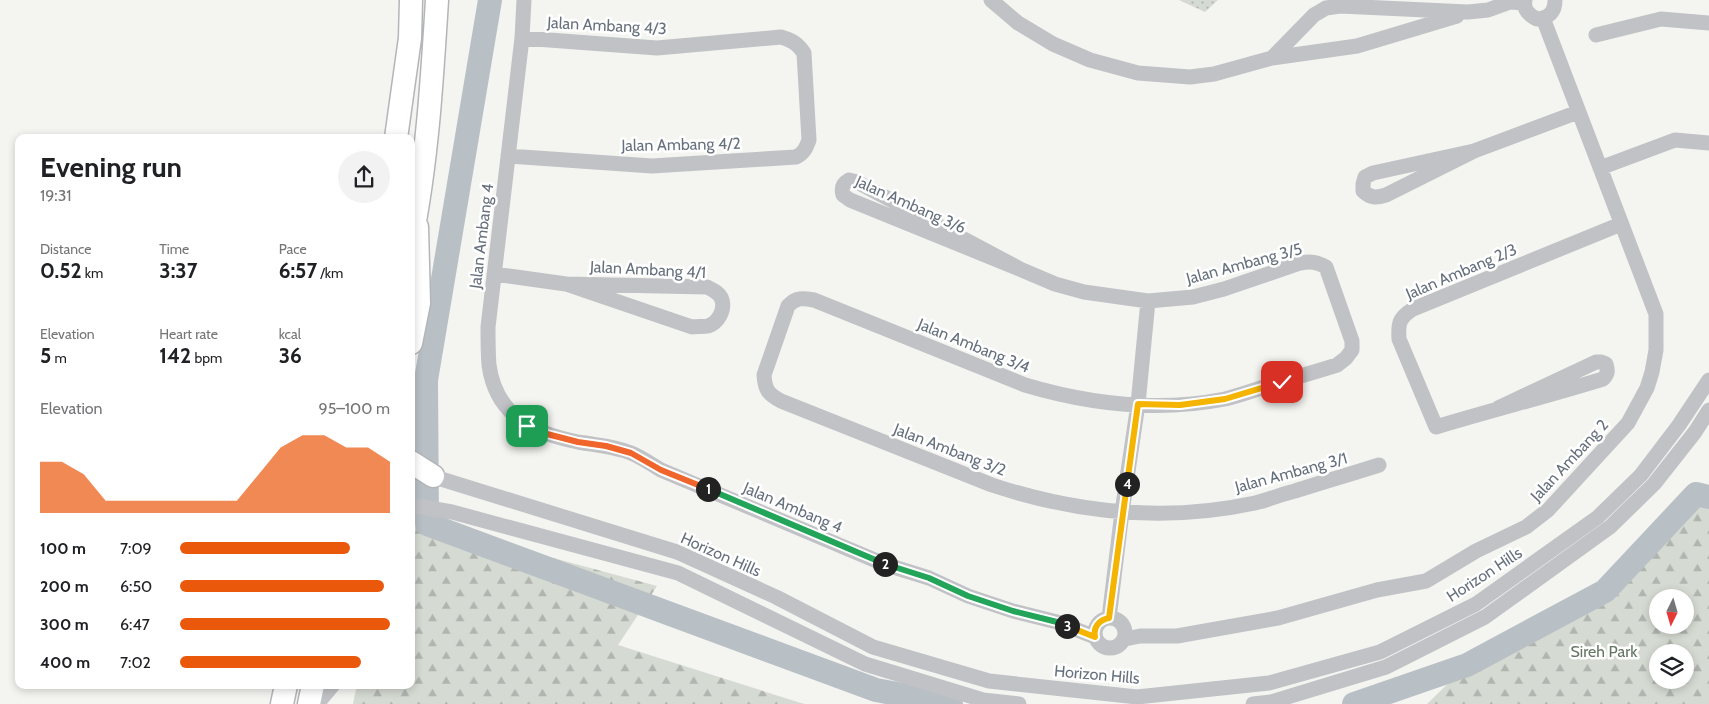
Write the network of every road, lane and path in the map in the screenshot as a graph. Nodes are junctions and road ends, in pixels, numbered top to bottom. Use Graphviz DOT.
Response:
graph roads {
  1 [pos="411,0"];
  2 [pos="437,0"];
  3 [pos="524,0"];
  4 [pos="991,0"];
  5 [pos="1555,0"];
  6 [pos="1524,2"];
  7 [pos="1468,12"];
  8 [pos="1543,18"];
  9 [pos="1709,23"];
  10 [pos="1596,35"];
  11 [pos="522,38"];
  12 [pos="1272,58"];
  13 [pos="1578,112"];
  14 [pos="397,134"];
  15 [pos="1709,143"];
  16 [pos="1474,152"];
  17 [pos="508,156"];
  18 [pos="796,157"];
  19 [pos="1600,168"];
  20 [pos="417,214"];
  21 [pos="415,223"];
  22 [pos="1621,224"];
  23 [pos="1022,270"];
  24 [pos="494,274"];
  25 [pos="566,284"];
  26 [pos="802,298"];
  27 [pos="1148,301"];
  28 [pos="415,324"];
  29 [pos="1346,358"];
  30 [pos="1709,380"];
  31 [pos="1138,404"];
  32 [pos="1498,408"];
  33 [pos="1709,410"];
  34 [pos="415,465"];
  35 [pos="1379,465"];
  36 [pos="415,472"];
  37 [pos="433,476"];
  38 [pos="415,506"];
  39 [pos="1122,512"];
  40 [pos="1109,618"];
  41 [pos="1095,637"];
  42 [pos="1124,639"];
  43 [pos="285,689"];
  44 [pos="312,689"];
  45 [pos="329,689"];
  46 [pos="282,704"];
  47 [pos="309,704"];
  48 [pos="317,704"];
  49 [pos="1020,704"];
  50 [pos="1253,704"];
  1 -- 14 [label="highway"];
  2 -- 20 [label="highway"];
  3 -- 11 [label="street, Jalan Ambang 4"];
  4 -- 12 [label="street"];
  5 -- 8 [label="street"];
  6 -- 7 [label="street"];
  6 -- 8 [label="street"];
  7 -- 12 [label="street"];
  7 -- 12 [label="street"];
  8 -- 13 [label="street, Jalan Ambang 2"];
  9 -- 10 [label="street"];
  11 -- 17 [label="street, Jalan Ambang 4"];
  11 -- 18 [label="street, Jalan Ambang 4/3"];
  13 -- 16 [label="street"];
  13 -- 19 [label="street, Jalan Ambang 2"];
  15 -- 19 [label="street"];
  16 -- 16 [label="street"];
  17 -- 18 [label="street, Jalan Ambang 4/2"];
  17 -- 24 [label="street, Jalan Ambang 4"];
  19 -- 22 [label="street, Jalan Ambang 2"];
  20 -- 21 [label="highway"];
  20 -- 28 [label="highway"];
  22 -- 32 [label="street, Jalan Ambang 2/3"];
  22 -- 42 [label="street, Jalan Ambang 2"];
  23 -- 23 [label="street, Jalan Ambang 3/6"];
  23 -- 27 [label="street, Jalan Ambang 3/6"];
  24 -- 25 [label="street, Jalan Ambang 4/1"];
  24 -- 41 [label="street, Jalan Ambang 4"];
  25 -- 25 [label="street, Jalan Ambang 4/1"];
  26 -- 31 [label="street, Jalan Ambang 3/4"];
  26 -- 39 [label="street, Jalan Ambang 3/2"];
  27 -- 29 [label="street, Jalan Ambang 3/5"];
  27 -- 31 [label="street"];
  29 -- 31 [label="street, Jalan Ambang 3/4"];
  30 -- 37 [label="street, Horizon Hills"];
  31 -- 39 [label="street"];
  32 -- 32 [label="street, Jalan Ambang 2/3"];
  33 -- 50 [label="street, Horizon Hills"];
  34 -- 37 [label="highway"];
  35 -- 39 [label="street, Jalan Ambang 3/1"];
  36 -- 37 [label="street, Horizon Hills"];
  38 -- 49 [label="street"];
  39 -- 40 [label="street"];
  40 -- 41 [label="street"];
  40 -- 42 [label="street"];
  41 -- 42 [label="street"];
  43 -- 46 [label="highway"];
  44 -- 47 [label="highway"];
  45 -- 48 [label="street"];
}
